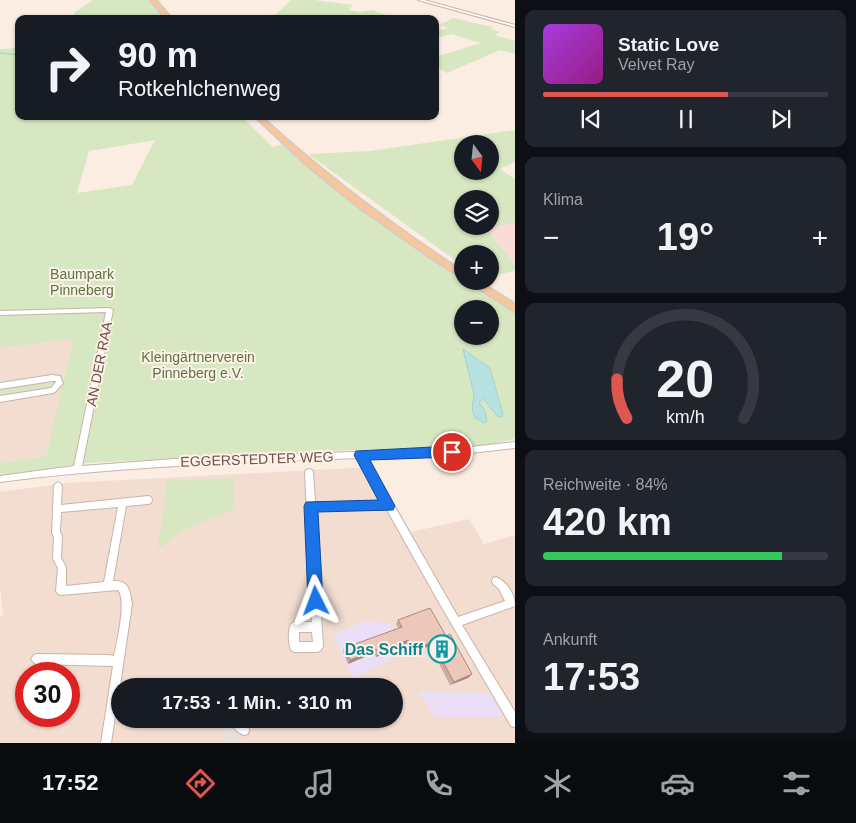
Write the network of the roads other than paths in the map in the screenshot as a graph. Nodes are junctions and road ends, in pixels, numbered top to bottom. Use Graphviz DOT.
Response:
graph roads {
  1 [pos="153,0"];
  2 [pos="420,0"];
  3 [pos="166,15"];
  4 [pos="515,26"];
  5 [pos="262,120"];
  6 [pos="454,269"];
  7 [pos="486,290"];
  8 [pos="515,309"];
  9 [pos="0,313"];
  10 [pos="0,386"];
  11 [pos="0,399"];
  12 [pos="515,445"];
  13 [pos="360,455"];
  14 [pos="78,468"];
  15 [pos="309,472"];
  16 [pos="0,479"];
  17 [pos="58,486"];
  18 [pos="148,500"];
  19 [pos="123,502"];
  20 [pos="311,506"];
  21 [pos="388,506"];
  22 [pos="57,509"];
  23 [pos="496,581"];
  24 [pos="108,585"];
  25 [pos="456,622"];
  26 [pos="317,627"];
  27 [pos="36,659"];
  28 [pos="118,662"];
  29 [pos="117,678"];
  30 [pos="511,705"];
  31 [pos="515,722"];
  32 [pos="111,727"];
  33 [pos="106,743"];
  1 -- 3 [label="main road"];
  2 -- 4 [label="street"];
  5 -- 6 [label="main road"];
  7 -- 8 [label="main road"];
  9 -- 14 [label="street, AN DER RAA"];
  10 -- 11 [label="street"];
  12 -- 13 [label="street, EGGERSTEDTER WEG"];
  13 -- 14 [label="street, EGGERSTEDTER WEG"];
  13 -- 21 [label="street"];
  14 -- 16 [label="street, EGGERSTEDTER WEG"];
  15 -- 20 [label="street"];
  17 -- 22 [label="street"];
  18 -- 19 [label="street"];
  19 -- 22 [label="street"];
  19 -- 24 [label="street"];
  20 -- 21 [label="street"];
  20 -- 26 [label="street"];
  21 -- 25 [label="street"];
  22 -- 24 [label="street"];
  23 -- 25 [label="street"];
  24 -- 28 [label="street"];
  25 -- 30 [label="street"];
  27 -- 28 [label="street"];
  28 -- 29 [label="street"];
  30 -- 31 [label="street"];
  32 -- 33 [label="street"];
}
